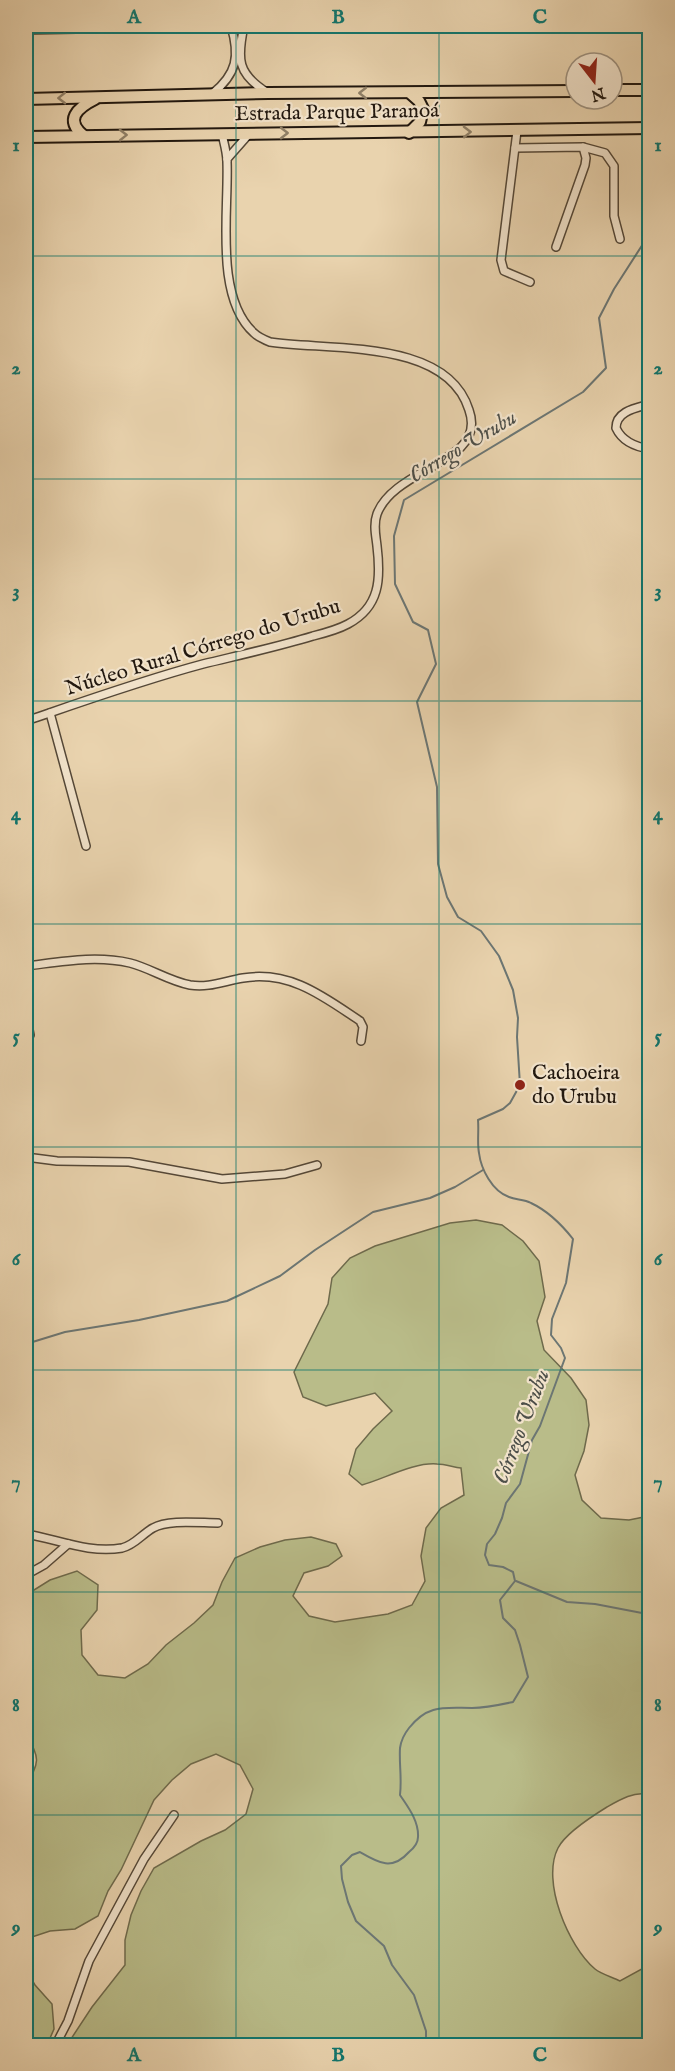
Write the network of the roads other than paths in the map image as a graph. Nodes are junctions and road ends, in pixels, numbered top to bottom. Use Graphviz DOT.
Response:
graph roads {
  1 [pos="230,26"];
  2 [pos="244,26"];
  3 [pos="259,26"];
  4 [pos="304,26"];
  5 [pos="389,26"];
  6 [pos="79,27"];
  7 [pos="190,27"];
  8 [pos="26,30"];
  9 [pos="624,90"];
  10 [pos="650,90"];
  11 [pos="564,91"];
  12 [pos="268,93"];
  13 [pos="410,93"];
  14 [pos="212,94"];
  15 [pos="98,98"];
  16 [pos="26,99"];
  17 [pos="650,128"];
  18 [pos="517,131"];
  19 [pos="409,133"];
  20 [pos="222,134"];
  21 [pos="249,134"];
  22 [pos="84,136"];
  23 [pos="26,137"];
  24 [pos="583,147"];
  25 [pos="515,148"];
  26 [pos="227,159"];
  27 [pos="620,239"];
  28 [pos="556,247"];
  29 [pos="530,282"];
  30 [pos="650,404"];
  31 [pos="650,449"];
  32 [pos="50,713"];
  33 [pos="26,721"];
  34 [pos="86,846"];
  35 [pos="26,966"];
  36 [pos="26,1014"];
  37 [pos="30,1035"];
  38 [pos="361,1041"];
  39 [pos="26,1157"];
  40 [pos="317,1165"];
  41 [pos="218,1523"];
  42 [pos="26,1533"];
  43 [pos="69,1544"];
  44 [pos="26,1575"];
  45 [pos="174,1815"];
  46 [pos="55,2046"];
  1 -- 7 [label="street"];
  1 -- 14 [label="street"];
  2 -- 12 [label="street"];
  3 -- 4 [label="street"];
  4 -- 5 [label="street"];
  6 -- 7 [label="street"];
  6 -- 8 [label="street"];
  9 -- 10 [label="main road"];
  11 -- 13 [label="main road, Estrada Parque Paranoá"];
  13 -- 12 [label="main road, Estrada Parque Paranoá, one-way"];
  12 -- 14 [label="main road, Estrada Parque Paranoá"];
  13 -- 19 [label="main road"];
  14 -- 15 [label="main road, Estrada Parque Paranoá"];
  15 -- 16 [label="main road, Estrada Parque Paranoá, one-way"];
  15 -- 22 [label="main road"];
  17 -- 18 [label="main road, Estrada Parque Paranoá"];
  19 -- 18 [label="main road, Estrada Parque Paranoá, one-way"];
  18 -- 25 [label="street"];
  21 -- 19 [label="main road, Estrada Parque Paranoá, one-way"];
  20 -- 21 [label="main road, Estrada Parque Paranoá"];
  22 -- 20 [label="main road, Estrada Parque Paranoá, one-way"];
  20 -- 26 [label="street, Núcleo Rural Córrego do Urubu"];
  21 -- 26 [label="street"];
  22 -- 23 [label="main road, Estrada Parque Paranoá"];
  24 -- 25 [label="street"];
  24 -- 27 [label="street"];
  24 -- 28 [label="street"];
  25 -- 29 [label="street"];
  26 -- 32 [label="street, Núcleo Rural Córrego do Urubu"];
  30 -- 31 [label="street"];
  32 -- 33 [label="street, Núcleo Rural Córrego do Urubu"];
  32 -- 34 [label="street"];
  35 -- 38 [label="street"];
  36 -- 37 [label="street"];
  39 -- 40 [label="street"];
  41 -- 43 [label="street"];
  42 -- 43 [label="street"];
  43 -- 44 [label="street"];
  45 -- 46 [label="street"];
}
